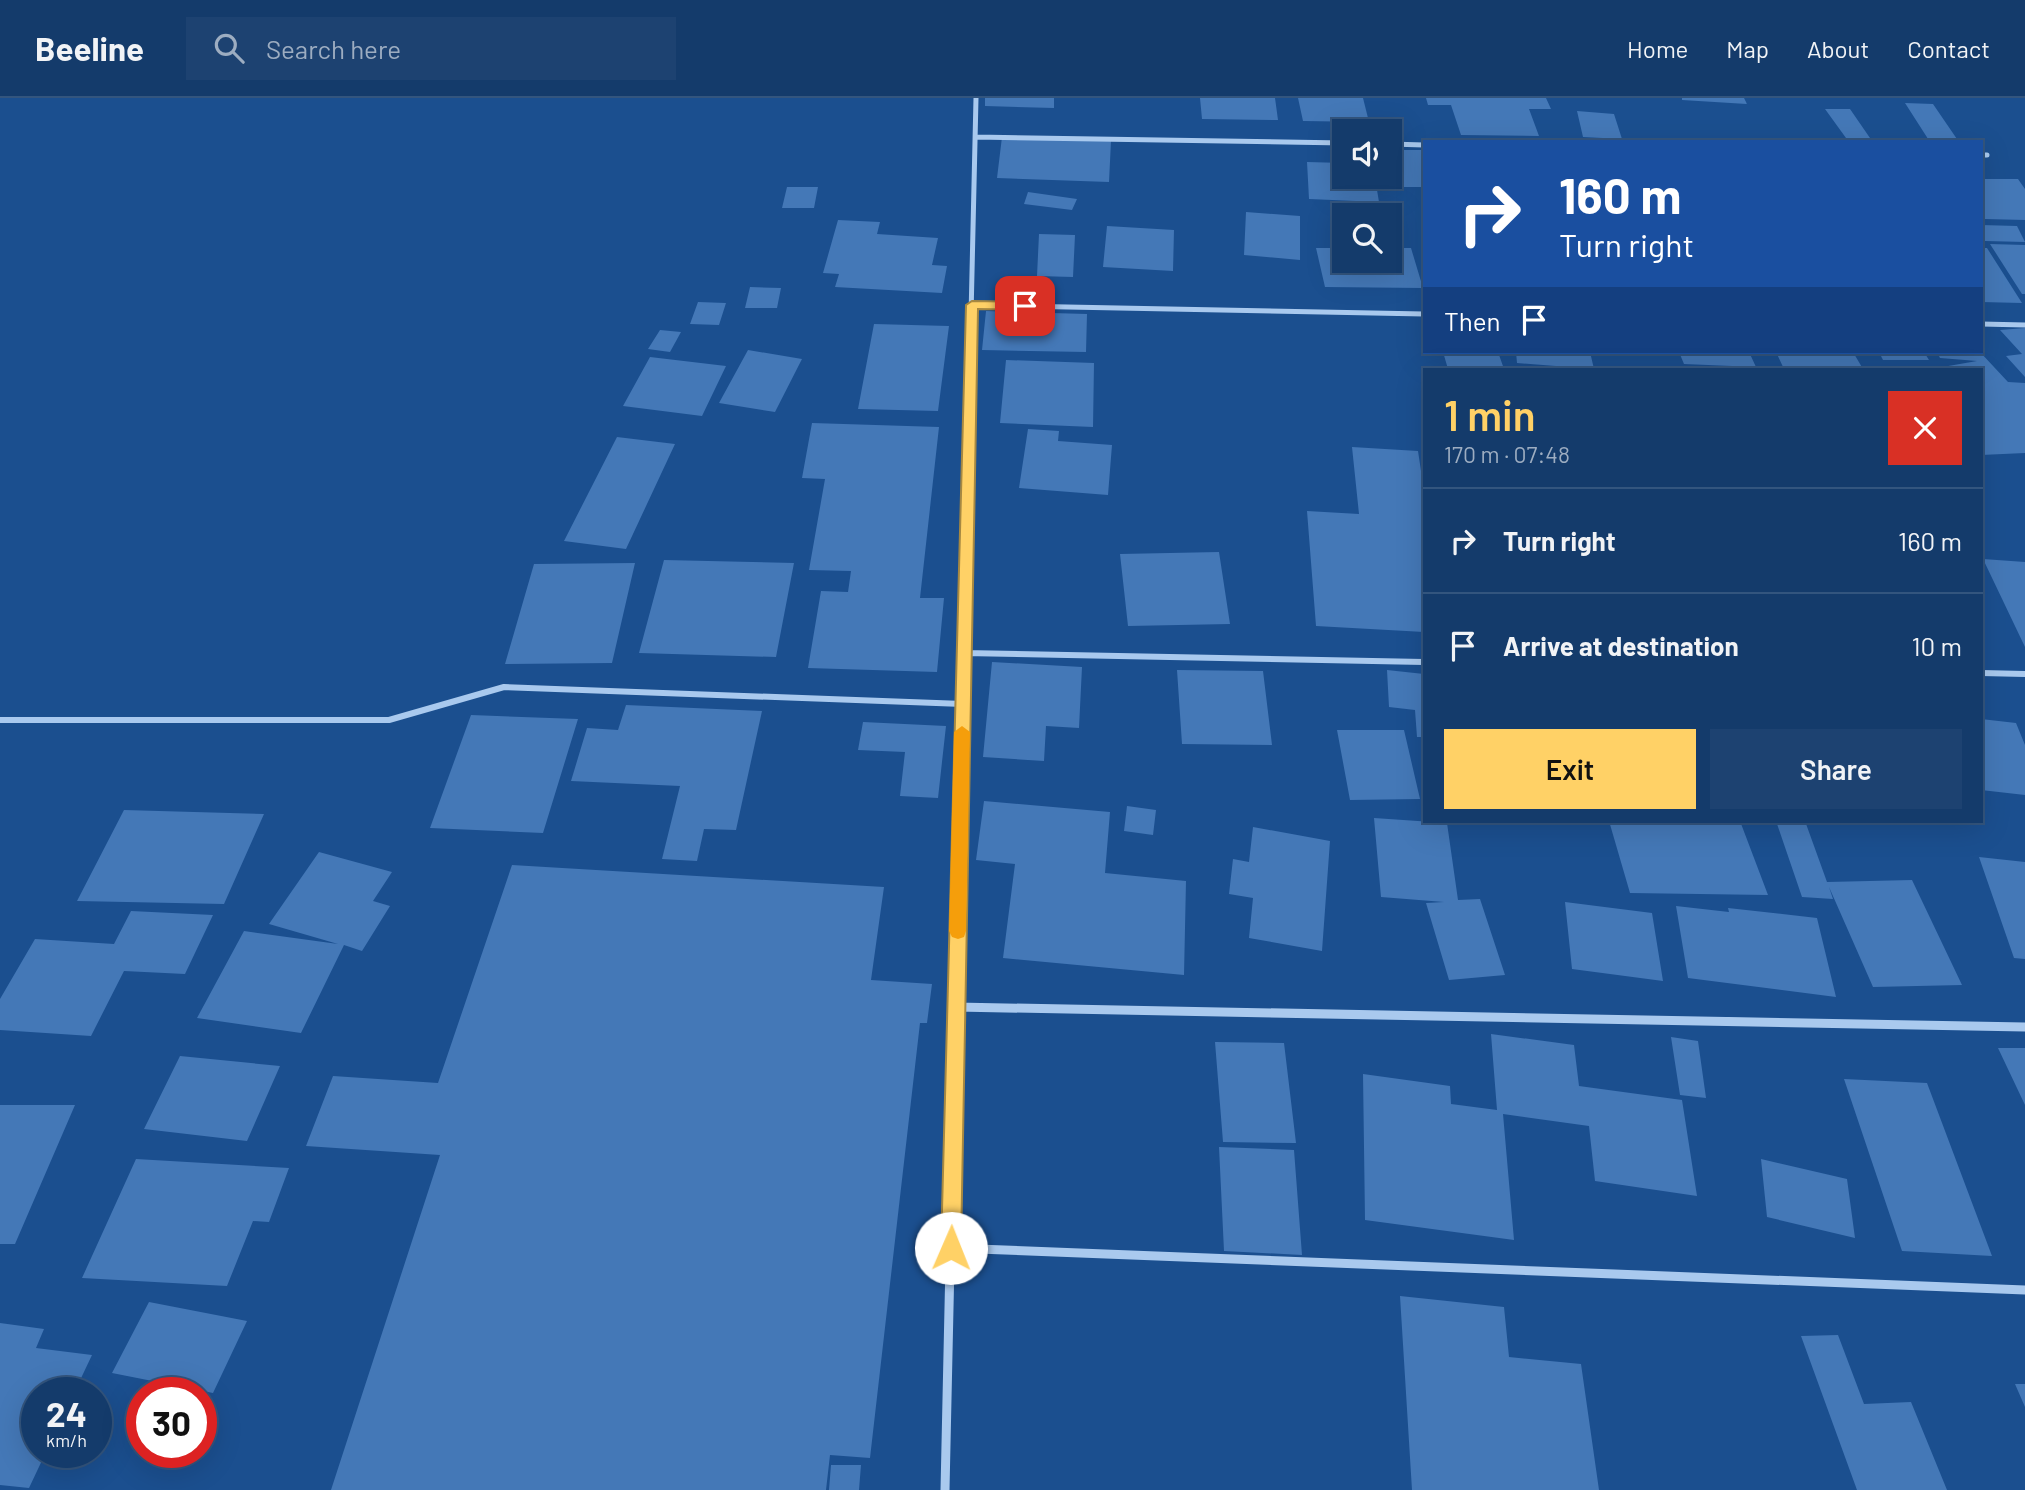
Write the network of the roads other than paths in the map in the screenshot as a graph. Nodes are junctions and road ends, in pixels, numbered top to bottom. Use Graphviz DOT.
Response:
graph roads {
  1 [pos="976,98"];
  2 [pos="976,137"];
  3 [pos="1332,143"];
  4 [pos="1402,144"];
  5 [pos="1423,145"];
  6 [pos="972,305"];
  7 [pos="1423,314"];
  8 [pos="1983,324"];
  9 [pos="2025,325"];
  10 [pos="964,653"];
  11 [pos="1423,662"];
  12 [pos="1983,673"];
  13 [pos="2025,674"];
  14 [pos="962,704"];
  15 [pos="0,720"];
  16 [pos="956,1007"];
  17 [pos="2025,1027"];
  18 [pos="951,1248"];
  19 [pos="2025,1290"];
  20 [pos="945,1490"];
  1 -- 2 [label="street"];
  2 -- 3 [label="street"];
  2 -- 6 [label="street"];
  4 -- 5 [label="street"];
  6 -- 7 [label="street"];
  6 -- 10 [label="street"];
  8 -- 9 [label="street"];
  10 -- 11 [label="street"];
  10 -- 14 [label="street"];
  12 -- 13 [label="street"];
  14 -- 15 [label="street"];
  14 -- 16 [label="street"];
  16 -- 17 [label="street"];
  16 -- 18 [label="street"];
  18 -- 19 [label="street"];
  18 -- 20 [label="street"];
}
